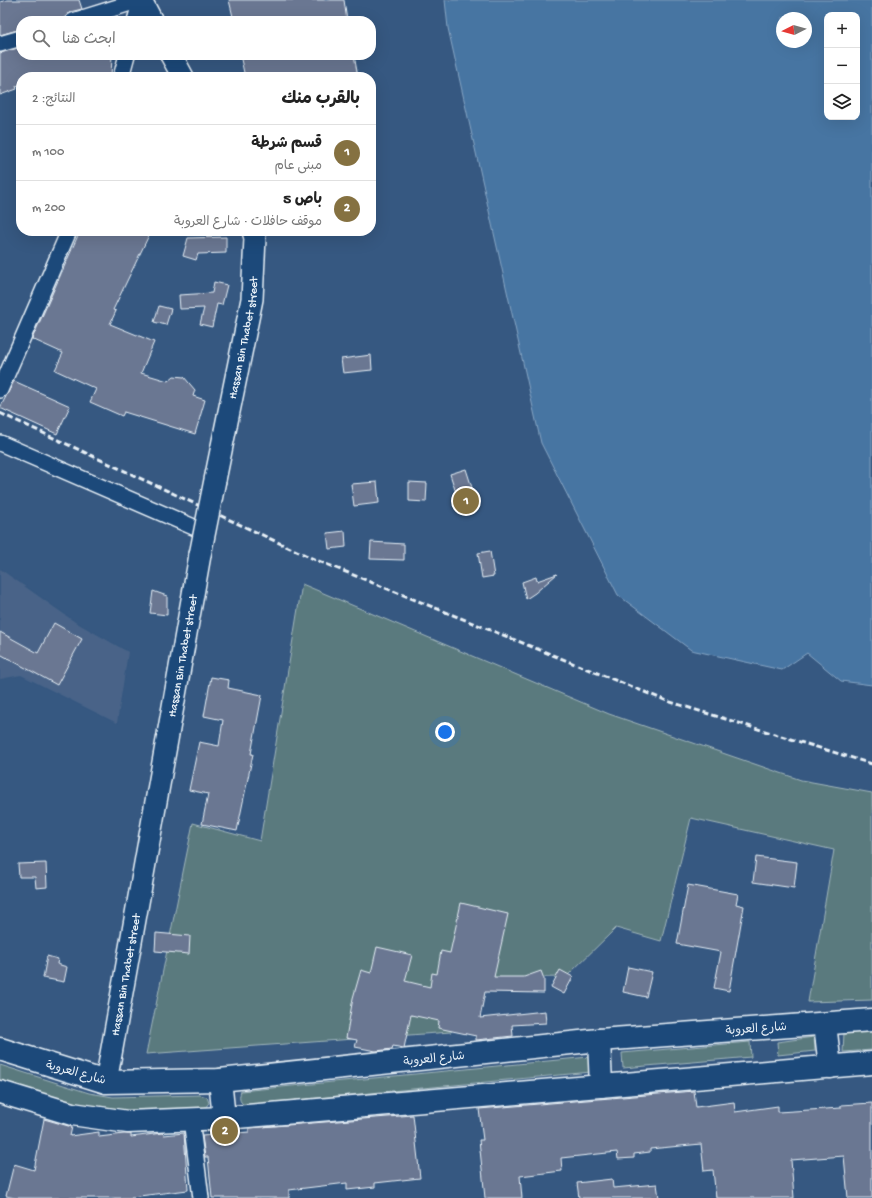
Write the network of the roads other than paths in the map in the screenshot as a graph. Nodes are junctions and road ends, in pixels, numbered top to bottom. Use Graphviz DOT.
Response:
graph roads {
  1 [pos="140,0"];
  2 [pos="89,16"];
  3 [pos="136,16"];
  4 [pos="149,16"];
  5 [pos="16,39"];
  6 [pos="0,44"];
  7 [pos="126,60"];
  8 [pos="174,60"];
  9 [pos="122,72"];
  10 [pos="180,72"];
  11 [pos="67,236"];
  12 [pos="254,236"];
  13 [pos="0,390"];
  14 [pos="0,443"];
  15 [pos="205,532"];
  16 [pos="872,1020"];
  17 [pos="825,1024"];
  18 [pos="599,1040"];
  19 [pos="0,1049"];
  20 [pos="872,1063"];
  21 [pos="830,1067"];
  22 [pos="220,1080"];
  23 [pos="106,1082"];
  24 [pos="601,1086"];
  25 [pos="0,1092"];
  26 [pos="224,1118"];
  27 [pos="191,1119"];
  28 [pos="200,1198"];
  1 -- 2 [label="street"];
  1 -- 3 [label="street"];
  1 -- 4 [label="street"];
  5 -- 6 [label="street"];
  7 -- 9 [label="street"];
  8 -- 10 [label="street"];
  11 -- 13 [label="street"];
  12 -- 15 [label="street, Hassan Bin Thabet street, bridge"];
  14 -- 15 [label="street"];
  15 -- 23 [label="street, Hassan Bin Thabet street, bridge"];
  16 -- 17 [label="main road, شارع العروبة"];
  17 -- 18 [label="main road, شارع العروبة"];
  17 -- 21 [label="main road"];
  18 -- 22 [label="main road, شارع العروبة"];
  18 -- 24 [label="main road"];
  19 -- 23 [label="main road, شارع العروبة"];
  20 -- 21 [label="main road"];
  21 -- 24 [label="main road"];
  22 -- 23 [label="main road, شارع العروبة"];
  22 -- 26 [label="main road"];
  24 -- 26 [label="main road"];
  25 -- 27 [label="main road"];
  26 -- 27 [label="main road"];
  27 -- 28 [label="street"];
}
